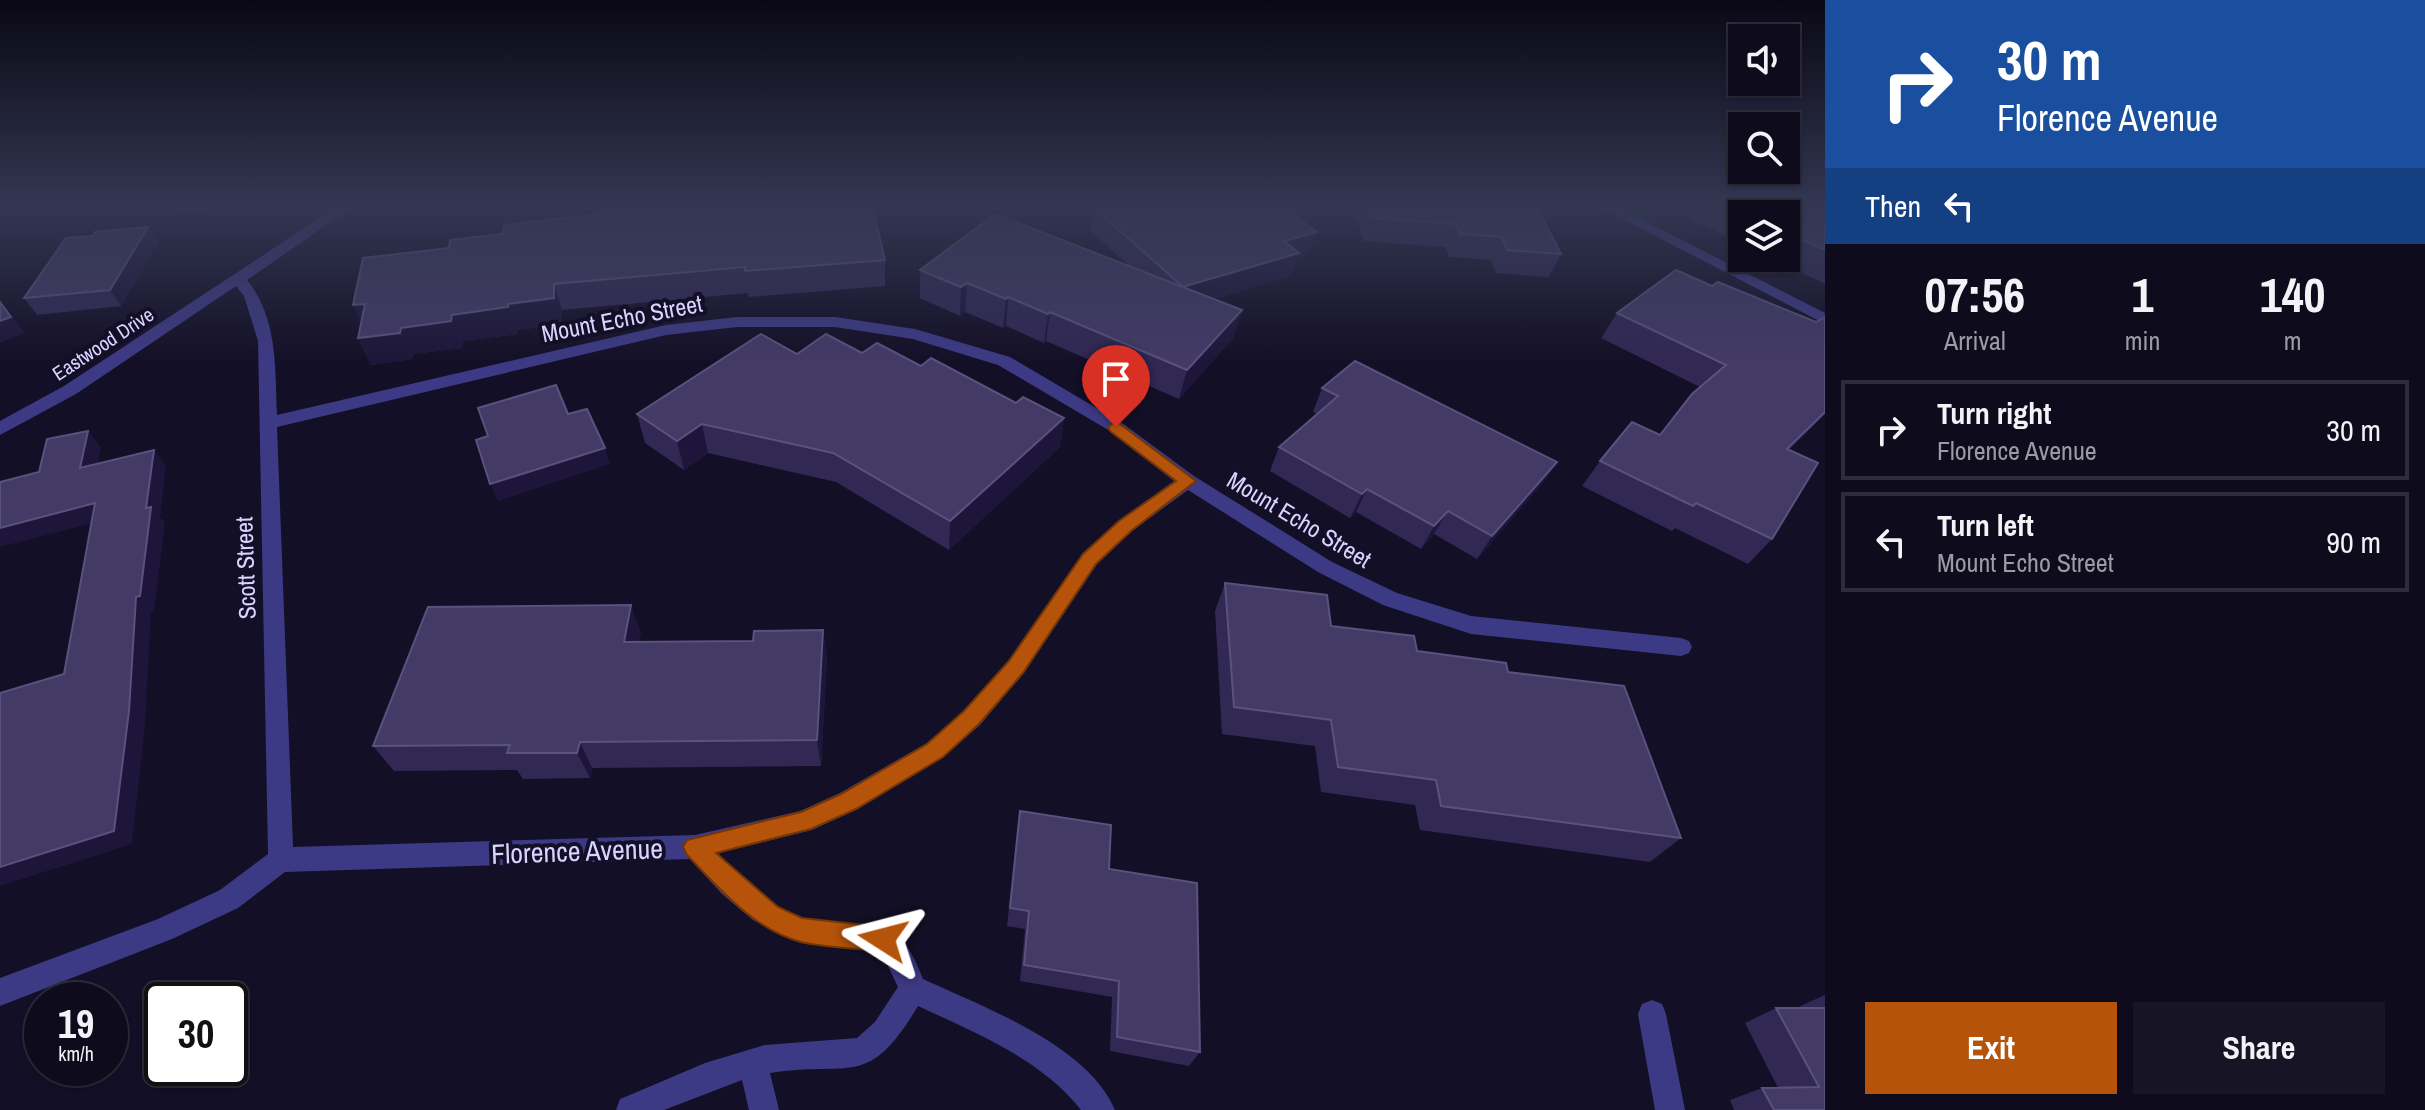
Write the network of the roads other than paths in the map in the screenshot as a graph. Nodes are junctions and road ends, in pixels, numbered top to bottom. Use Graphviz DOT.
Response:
graph roads {
  1 [pos="268,260"];
  2 [pos="1710,260"];
  3 [pos="239,280"];
  4 [pos="1825,319"];
  5 [pos="268,423"];
  6 [pos="0,429"];
  7 [pos="1187,481"];
  8 [pos="1681,647"];
  9 [pos="695,847"];
  10 [pos="281,860"];
  11 [pos="913,989"];
  12 [pos="0,992"];
  13 [pos="1652,1014"];
  14 [pos="753,1063"];
  15 [pos="631,1110"];
  16 [pos="764,1110"];
  17 [pos="1100,1110"];
  18 [pos="1670,1110"];
  1 -- 3 [label="street, Eastwood Drive"];
  2 -- 4 [label="street"];
  3 -- 5 [label="street, Scott Street"];
  3 -- 6 [label="street, Eastwood Drive"];
  5 -- 7 [label="street, Mount Echo Street"];
  5 -- 10 [label="street, Scott Street"];
  7 -- 8 [label="street, Mount Echo Street"];
  7 -- 9 [label="street, Florence Avenue"];
  9 -- 10 [label="street, Florence Avenue"];
  9 -- 11 [label="street"];
  10 -- 12 [label="street"];
  11 -- 14 [label="street"];
  11 -- 17 [label="street"];
  13 -- 18 [label="street"];
  14 -- 15 [label="street"];
  14 -- 16 [label="street"];
}
